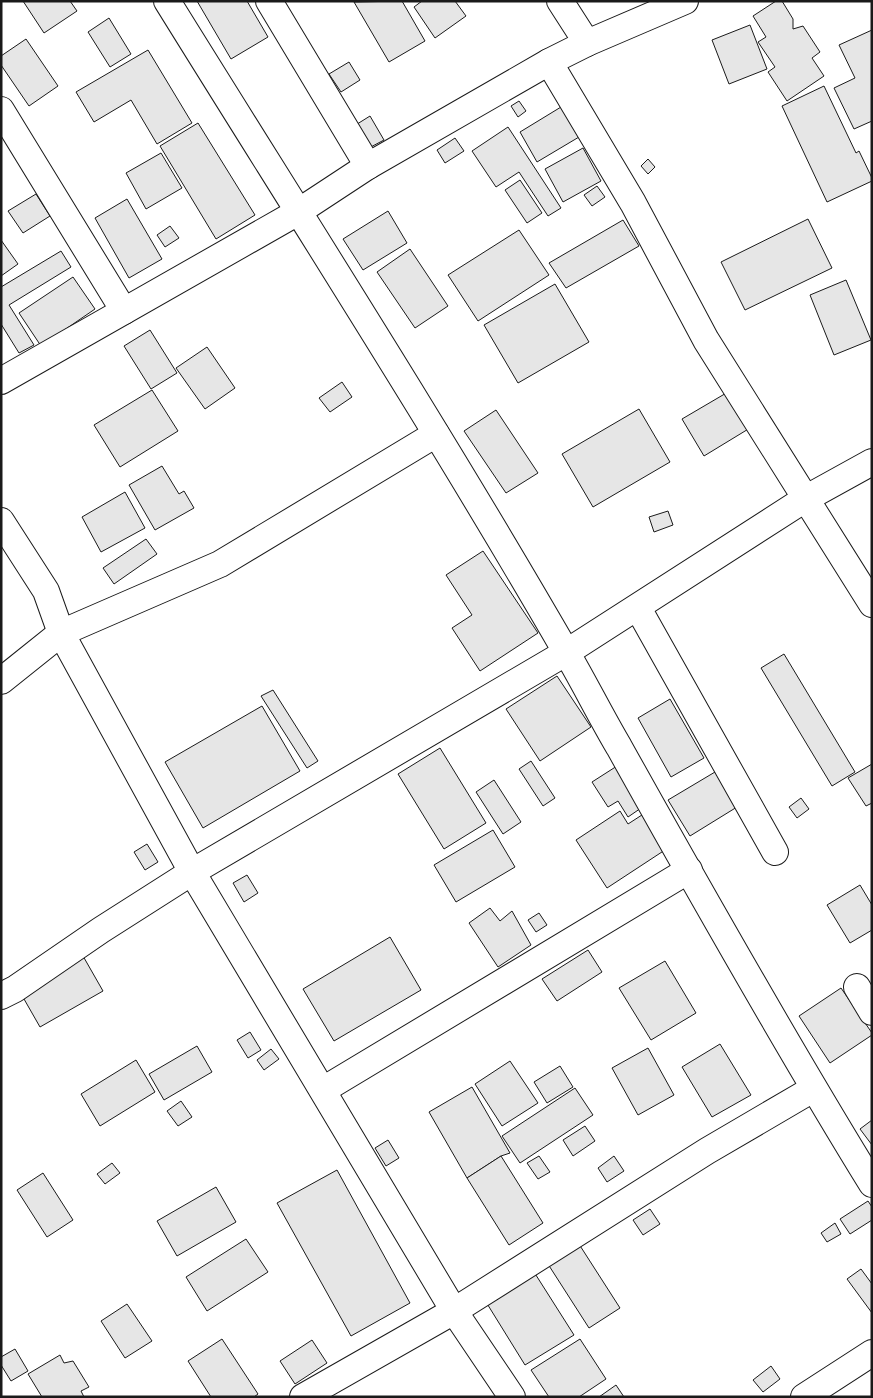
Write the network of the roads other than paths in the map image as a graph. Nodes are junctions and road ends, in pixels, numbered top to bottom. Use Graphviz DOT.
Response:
graph roads {
  1 [pos="167,1"];
  2 [pos="269,1"];
  3 [pos="560,1"];
  4 [pos="684,1"];
  5 [pos="587,43"];
  6 [pos="549,62"];
  7 [pos="1,110"];
  8 [pos="368,166"];
  9 [pos="298,212"];
  10 [pos="124,311"];
  11 [pos="1,381"];
  12 [pos="436,434"];
  13 [pos="872,462"];
  14 [pos="805,499"];
  15 [pos="1,521"];
  16 [pos="872,604"];
  17 [pos="638,608"];
  18 [pos="61,633"];
  19 [pos="567,652"];
  20 [pos="1,680"];
  21 [pos="774,852"];
  22 [pos="689,870"];
  23 [pos="192,872"];
  24 [pos="857,987"];
  25 [pos="1,996"];
  26 [pos="872,1012"];
  27 [pos="813,1089"];
  28 [pos="323,1090"];
  29 [pos="872,1184"];
  30 [pos="454,1311"];
  31 [pos="872,1353"];
  32 [pos="303,1397"];
  33 [pos="512,1397"];
  34 [pos="804,1397"];
  1 -- 9 [label="street"];
  2 -- 8 [label="street"];
  3 -- 5 [label="street"];
  4 -- 5 [label="street"];
  5 -- 6 [label="street"];
  6 -- 8 [label="street"];
  6 -- 14 [label="street"];
  7 -- 10 [label="street"];
  8 -- 9 [label="street"];
  9 -- 10 [label="street"];
  9 -- 12 [label="street"];
  10 -- 11 [label="street"];
  12 -- 18 [label="street"];
  12 -- 19 [label="street"];
  13 -- 14 [label="street"];
  14 -- 16 [label="street"];
  14 -- 17 [label="street"];
  15 -- 18 [label="street"];
  17 -- 19 [label="street"];
  17 -- 21 [label="street"];
  18 -- 20 [label="street"];
  18 -- 23 [label="street"];
  19 -- 22 [label="street"];
  19 -- 23 [label="street"];
  22 -- 27 [label="street"];
  22 -- 28 [label="street"];
  23 -- 25 [label="street"];
  23 -- 28 [label="street"];
  24 -- 26 [label="street"];
  27 -- 29 [label="street"];
  27 -- 30 [label="street"];
  28 -- 30 [label="street"];
  30 -- 32 [label="street"];
  30 -- 33 [label="street"];
  31 -- 34 [label="street"];
}
